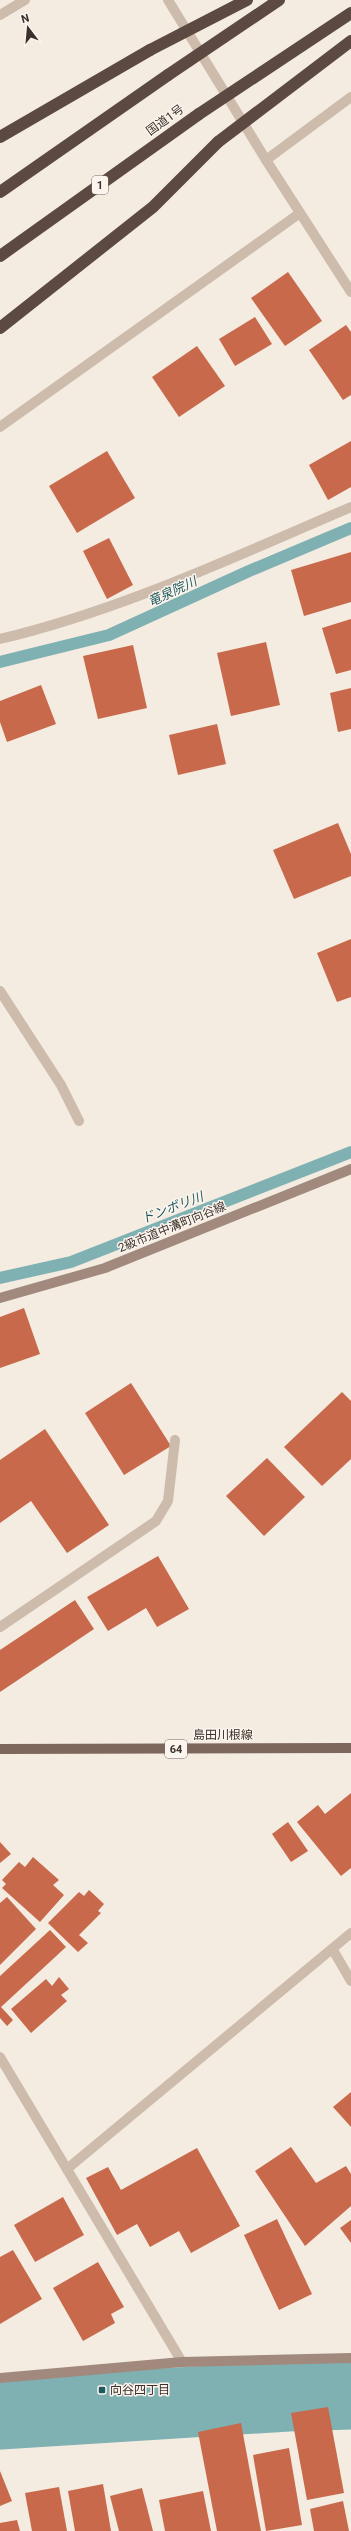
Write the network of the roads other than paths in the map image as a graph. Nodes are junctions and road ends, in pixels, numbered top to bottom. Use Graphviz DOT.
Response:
graph roads {
  1 [pos="25,0"];
  2 [pos="168,0"];
  3 [pos="246,0"];
  4 [pos="279,0"];
  5 [pos="351,13"];
  6 [pos="0,15"];
  7 [pos="351,42"];
  8 [pos="351,97"];
  9 [pos="0,137"];
  10 [pos="266,160"];
  11 [pos="0,192"];
  12 [pos="300,213"];
  13 [pos="0,256"];
  14 [pos="351,292"];
  15 [pos="0,328"];
  16 [pos="0,427"];
  17 [pos="351,507"];
  18 [pos="0,639"];
  19 [pos="0,991"];
  20 [pos="78,1121"];
  21 [pos="351,1169"];
  22 [pos="0,1298"];
  23 [pos="175,1440"];
  24 [pos="0,1627"];
  25 [pos="351,1748"];
  26 [pos="0,1749"];
  27 [pos="351,1933"];
  28 [pos="333,1950"];
  29 [pos="351,1981"];
  30 [pos="0,2057"];
  31 [pos="67,2169"];
  32 [pos="351,2358"];
  33 [pos="182,2362"];
  34 [pos="0,2378"];
  1 -- 6 [label="street"];
  2 -- 10 [label="street"];
  3 -- 9 [label="highway, bridge"];
  4 -- 11 [label="highway, bridge"];
  5 -- 13 [label="highway, 国道1号 / 1, bridge"];
  7 -- 15 [label="highway, bridge"];
  8 -- 10 [label="street"];
  10 -- 12 [label="street"];
  12 -- 14 [label="street"];
  12 -- 16 [label="street"];
  17 -- 18 [label="street"];
  19 -- 20 [label="street"];
  21 -- 22 [label="street, 2級市道中溝町向谷線"];
  23 -- 24 [label="street"];
  25 -- 26 [label="main road, 島田川根線 / 64"];
  27 -- 28 [label="street"];
  28 -- 29 [label="street"];
  28 -- 31 [label="street"];
  30 -- 31 [label="street"];
  31 -- 33 [label="street"];
  32 -- 33 [label="street"];
  33 -- 34 [label="street"];
}
